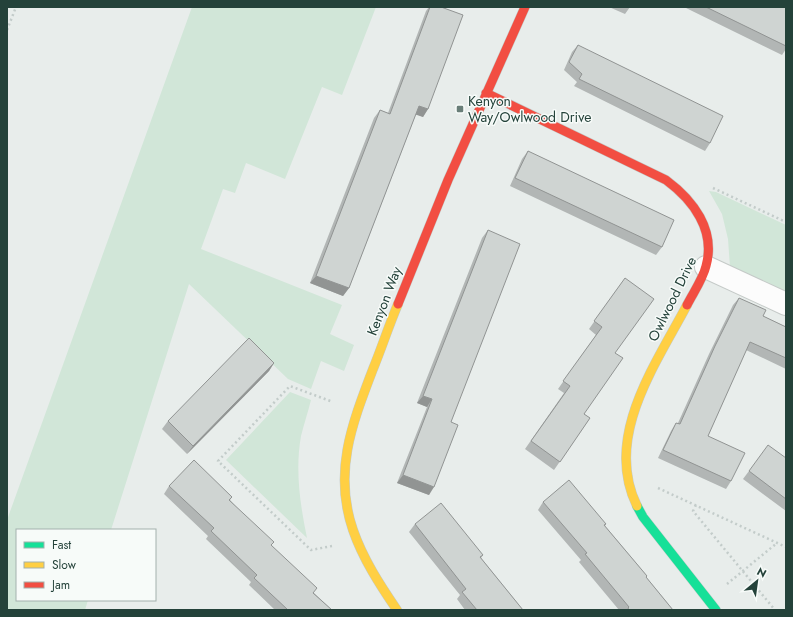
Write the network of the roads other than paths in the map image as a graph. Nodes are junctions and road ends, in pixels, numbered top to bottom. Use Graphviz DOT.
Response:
graph roads {
  1 [pos="524,7"];
  2 [pos="486,93"];
  3 [pos="706,267"];
  4 [pos="786,304"];
  5 [pos="397,610"];
  6 [pos="716,610"];
  1 -- 2 [label="street, Kenyon Way"];
  2 -- 3 [label="street, Owlwood Drive"];
  2 -- 5 [label="street, Kenyon Way"];
  3 -- 4 [label="street"];
  3 -- 6 [label="street, Owlwood Drive"];
}
